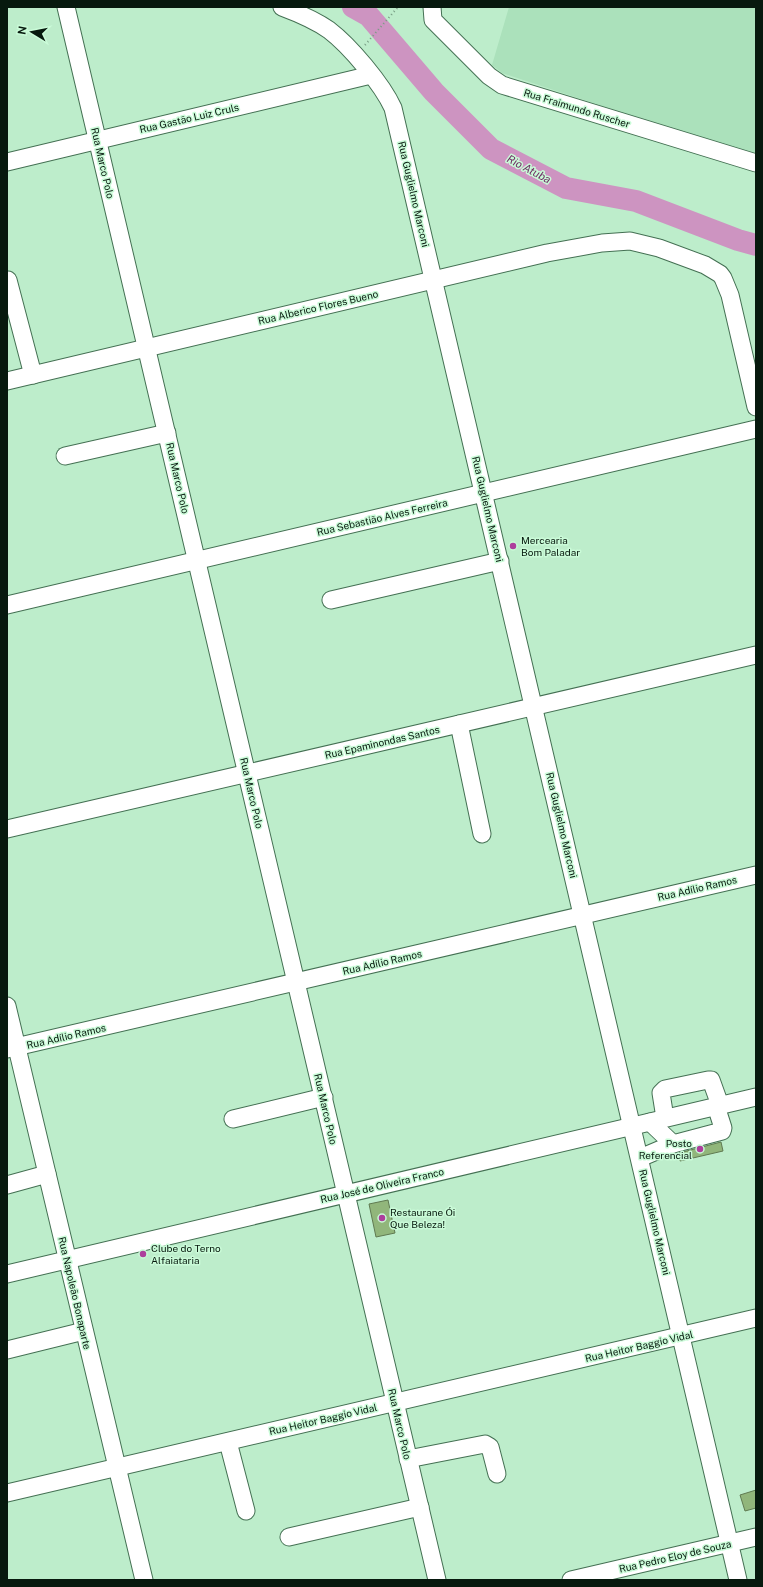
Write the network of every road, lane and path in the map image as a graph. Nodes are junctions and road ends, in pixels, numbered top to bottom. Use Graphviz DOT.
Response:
graph roads {
  1 [pos="66,7"];
  2 [pos="282,7"];
  3 [pos="398,7"];
  4 [pos="432,7"];
  5 [pos="368,42"];
  6 [pos="371,75"];
  7 [pos="98,140"];
  8 [pos="7,162"];
  9 [pos="756,163"];
  10 [pos="8,280"];
  11 [pos="434,280"];
  12 [pos="147,348"];
  13 [pos="33,375"];
  14 [pos="7,381"];
  15 [pos="756,407"];
  16 [pos="756,429"];
  17 [pos="167,433"];
  18 [pos="65,456"];
  19 [pos="484,493"];
  20 [pos="197,561"];
  21 [pos="500,561"];
  22 [pos="331,600"];
  23 [pos="7,605"];
  24 [pos="756,655"];
  25 [pos="534,706"];
  26 [pos="459,724"];
  27 [pos="247,773"];
  28 [pos="7,829"];
  29 [pos="482,834"];
  30 [pos="756,875"];
  31 [pos="583,915"];
  32 [pos="296,982"];
  33 [pos="7,1006"];
  34 [pos="12,1048"];
  35 [pos="324,1097"];
  36 [pos="756,1097"];
  37 [pos="718,1106"];
  38 [pos="233,1119"];
  39 [pos="658,1120"];
  40 [pos="632,1126"];
  41 [pos="673,1144"];
  42 [pos="640,1158"];
  43 [pos="47,1174"];
  44 [pos="7,1185"];
  45 [pos="346,1194"];
  46 [pos="67,1260"];
  47 [pos="7,1274"];
  48 [pos="756,1318"];
  49 [pos="84,1331"];
  50 [pos="681,1336"];
  51 [pos="7,1350"];
  52 [pos="396,1402"];
  53 [pos="228,1442"];
  54 [pos="408,1459"];
  55 [pos="117,1468"];
  56 [pos="498,1474"];
  57 [pos="7,1493"];
  58 [pos="420,1507"];
  59 [pos="246,1511"];
  60 [pos="289,1537"];
  61 [pos="756,1537"];
  62 [pos="730,1543"];
  63 [pos="593,1577"];
  64 [pos="144,1580"];
  65 [pos="437,1580"];
  66 [pos="571,1580"];
  67 [pos="738,1580"];
  1 -- 7 [label="street, Rua Marco Polo"];
  2 -- 6 [label="street, Rua Guglielmo Marconi"];
  3 -- 5 [label="path"];
  4 -- 9 [label="street, Rua Fraimundo Ruscher"];
  6 -- 7 [label="street, Rua Gastão Luiz Cruls"];
  6 -- 11 [label="street, Rua Guglielmo Marconi"];
  7 -- 8 [label="street, Rua Gastão Luiz Cruls"];
  7 -- 12 [label="street, Rua Marco Polo"];
  10 -- 13 [label="street"];
  11 -- 12 [label="street, Rua Alberico Flores Bueno"];
  11 -- 15 [label="street, Rua Alberico Flores Bueno"];
  11 -- 19 [label="street, Rua Guglielmo Marconi"];
  12 -- 13 [label="street, Rua Alberico Flores Bueno"];
  12 -- 17 [label="street, Rua Marco Polo"];
  13 -- 14 [label="street, Rua Alberico Flores Bueno"];
  16 -- 19 [label="street, Rua Sebastião Alves Ferreira"];
  17 -- 18 [label="street"];
  17 -- 20 [label="street, Rua Marco Polo"];
  19 -- 20 [label="street, Rua Sebastião Alves Ferreira"];
  19 -- 21 [label="street, Rua Guglielmo Marconi"];
  20 -- 23 [label="street, Rua Sebastião Alves Ferreira"];
  20 -- 27 [label="street, Rua Marco Polo"];
  21 -- 22 [label="street"];
  21 -- 25 [label="street, Rua Guglielmo Marconi"];
  24 -- 25 [label="street, Rua Epaminondas Santos"];
  25 -- 26 [label="street, Rua Epaminondas Santos"];
  25 -- 31 [label="street, Rua Guglielmo Marconi"];
  26 -- 27 [label="street, Rua Epaminondas Santos"];
  26 -- 29 [label="street"];
  27 -- 28 [label="street, Rua Epaminondas Santos"];
  27 -- 32 [label="street, Rua Marco Polo"];
  30 -- 31 [label="street, Rua Adílio Ramos"];
  31 -- 32 [label="street, Rua Adílio Ramos"];
  31 -- 40 [label="street, Rua Guglielmo Marconi"];
  32 -- 34 [label="street, Rua Adílio Ramos"];
  32 -- 35 [label="street, Rua Marco Polo"];
  33 -- 34 [label="street, Rua Napoleão Bonaparte"];
  34 -- 43 [label="street, Rua Napoleão Bonaparte"];
  35 -- 38 [label="street"];
  35 -- 45 [label="street, Rua Marco Polo"];
  36 -- 37 [label="street, Rua José de Oliveira Franco"];
  37 -- 39 [label="street, Rua José de Oliveira Franco"];
  37 -- 39 [label="street"];
  37 -- 41 [label="street"];
  39 -- 40 [label="street, Rua José de Oliveira Franco"];
  39 -- 41 [label="street"];
  40 -- 42 [label="street, Rua Guglielmo Marconi"];
  40 -- 45 [label="street, Rua José de Oliveira Franco"];
  41 -- 42 [label="street"];
  42 -- 50 [label="street, Rua Guglielmo Marconi"];
  43 -- 44 [label="street"];
  43 -- 46 [label="street, Rua Napoleão Bonaparte"];
  45 -- 46 [label="street, Rua José de Oliveira Franco"];
  45 -- 52 [label="street, Rua Marco Polo"];
  46 -- 47 [label="street, Rua José de Oliveira Franco"];
  46 -- 49 [label="street, Rua Napoleão Bonaparte"];
  48 -- 50 [label="street, Rua Heitor Baggio Vidal"];
  49 -- 51 [label="street"];
  49 -- 55 [label="street, Rua Napoleão Bonaparte"];
  50 -- 52 [label="street, Rua Heitor Baggio Vidal"];
  50 -- 62 [label="street, Rua Guglielmo Marconi"];
  52 -- 53 [label="street, Rua Heitor Baggio Vidal"];
  52 -- 54 [label="street, Rua Marco Polo"];
  53 -- 55 [label="street, Rua Heitor Baggio Vidal"];
  53 -- 59 [label="street"];
  54 -- 56 [label="street"];
  54 -- 58 [label="street, Rua Marco Polo"];
  55 -- 57 [label="street, Rua Heitor Baggio Vidal"];
  55 -- 64 [label="street, Rua Napoleão Bonaparte"];
  58 -- 60 [label="street"];
  58 -- 65 [label="street, Rua Marco Polo"];
  61 -- 62 [label="street, Rua Pedro Eloy de Souza"];
  62 -- 63 [label="street, Rua Pedro Eloy de Souza"];
  62 -- 67 [label="street, Rua Guglielmo Marconi"];
  63 -- 66 [label="street, Rua Pedro Eloy de Souza"];
}
